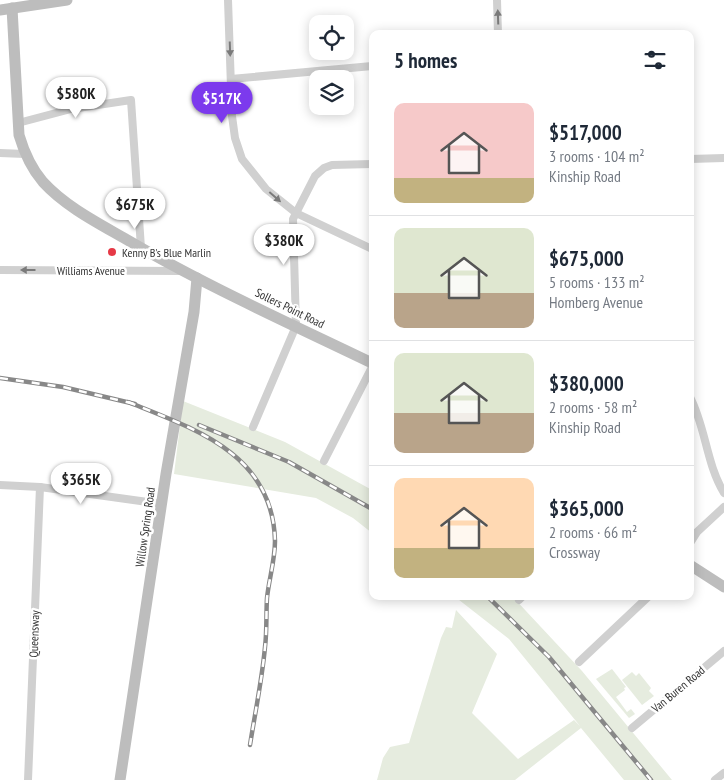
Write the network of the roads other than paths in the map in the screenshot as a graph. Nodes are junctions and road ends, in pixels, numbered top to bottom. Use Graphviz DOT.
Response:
graph roads {
  1 [pos="67,0"];
  2 [pos="228,0"];
  3 [pos="497,0"];
  4 [pos="8,6"];
  5 [pos="498,30"];
  6 [pos="369,66"];
  7 [pos="231,79"];
  8 [pos="18,123"];
  9 [pos="0,153"];
  10 [pos="25,154"];
  11 [pos="724,158"];
  12 [pos="694,159"];
  13 [pos="369,164"];
  14 [pos="296,213"];
  15 [pos="141,248"];
  16 [pos="369,248"];
  17 [pos="0,270"];
  18 [pos="182,270"];
  19 [pos="197,278"];
  20 [pos="296,326"];
  21 [pos="369,362"];
  22 [pos="369,373"];
  23 [pos="694,406"];
  24 [pos="254,427"];
  25 [pos="324,461"];
  26 [pos="0,485"];
  27 [pos="40,487"];
  28 [pos="724,493"];
  29 [pos="162,504"];
  30 [pos="724,508"];
  31 [pos="694,537"];
  32 [pos="694,568"];
  33 [pos="724,587"];
  34 [pos="645,600"];
  35 [pos="724,651"];
  36 [pos="578,662"];
  37 [pos="632,728"];
  38 [pos="724,773"];
  39 [pos="28,780"];
  40 [pos="120,780"];
  41 [pos="715,780"];
  1 -- 4 [label="street"];
  2 -- 7 [label="street, one-way"];
  5 -- 3 [label="street, one-way"];
  4 -- 8 [label="street, Sollers Point Road"];
  6 -- 7 [label="street"];
  7 -- 14 [label="street, one-way"];
  8 -- 10 [label="street, Sollers Point Road"];
  8 -- 15 [label="street"];
  9 -- 10 [label="street"];
  10 -- 15 [label="street, Sollers Point Road"];
  11 -- 12 [label="street"];
  13 -- 14 [label="street"];
  14 -- 16 [label="street"];
  14 -- 20 [label="street"];
  15 -- 18 [label="street, Sollers Point Road"];
  18 -- 17 [label="street, Williams Avenue, one-way"];
  18 -- 19 [label="street, Sollers Point Road"];
  19 -- 20 [label="street, Sollers Point Road"];
  19 -- 29 [label="street, Willow Spring Road"];
  20 -- 21 [label="street, Sollers Point Road"];
  20 -- 24 [label="street"];
  22 -- 25 [label="street"];
  23 -- 28 [label="street"];
  26 -- 27 [label="street"];
  27 -- 29 [label="street"];
  27 -- 39 [label="street, Queensway"];
  29 -- 40 [label="street, Willow Spring Road"];
  30 -- 31 [label="street"];
  32 -- 33 [label="street"];
  34 -- 36 [label="street"];
  35 -- 37 [label="street, Van Buren Road"];
  38 -- 41 [label="street"];
}
